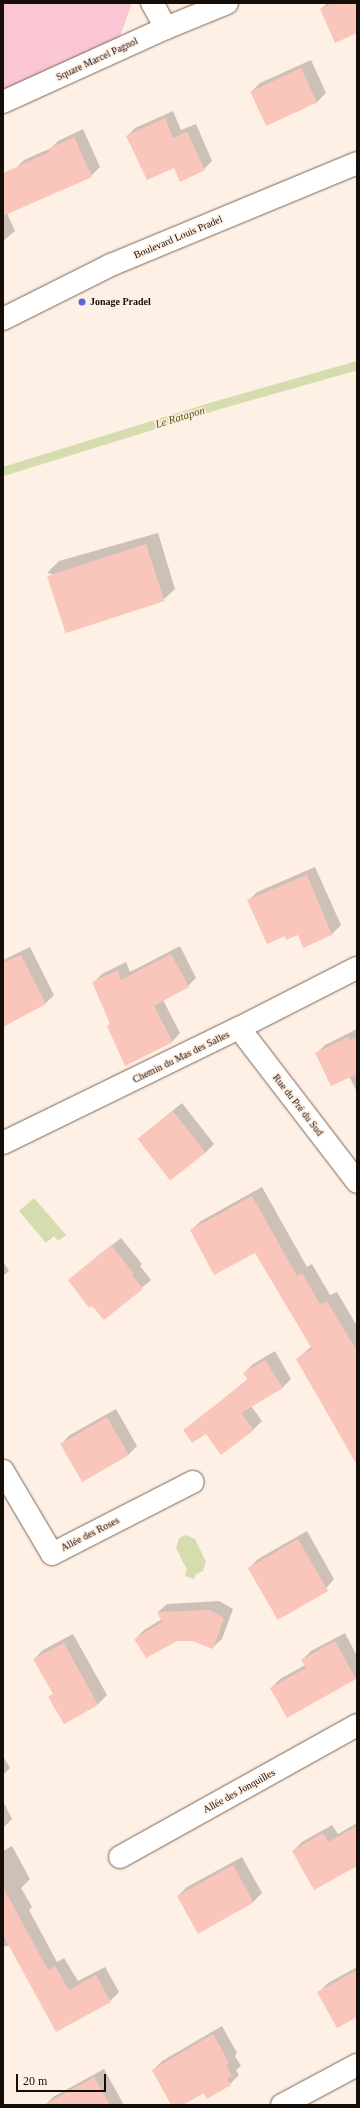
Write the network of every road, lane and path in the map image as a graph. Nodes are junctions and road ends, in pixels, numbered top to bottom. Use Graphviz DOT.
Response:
graph roads {
  1 [pos="152,3"];
  2 [pos="227,3"];
  3 [pos="166,28"];
  4 [pos="3,102"];
  5 [pos="357,163"];
  6 [pos="3,319"];
  7 [pos="357,968"];
  8 [pos="239,1028"];
  9 [pos="3,1144"];
  10 [pos="357,1182"];
  11 [pos="3,1471"];
  12 [pos="193,1482"];
  13 [pos="357,1725"];
  14 [pos="120,1857"];
  15 [pos="357,2066"];
  16 [pos="282,2105"];
  1 -- 3 [label="street"];
  2 -- 3 [label="street, Square Marcel Pagnol"];
  3 -- 4 [label="street, Square Marcel Pagnol"];
  5 -- 6 [label="street, Boulevard Louis Pradel"];
  7 -- 8 [label="street, Chemin du Mas des Salles"];
  8 -- 9 [label="street, Chemin du Mas des Salles"];
  8 -- 10 [label="street, Rue du Pré du Sud"];
  11 -- 12 [label="street, Allée des Roses"];
  13 -- 14 [label="street, Allée des Jonquilles"];
  15 -- 16 [label="street"];
}
